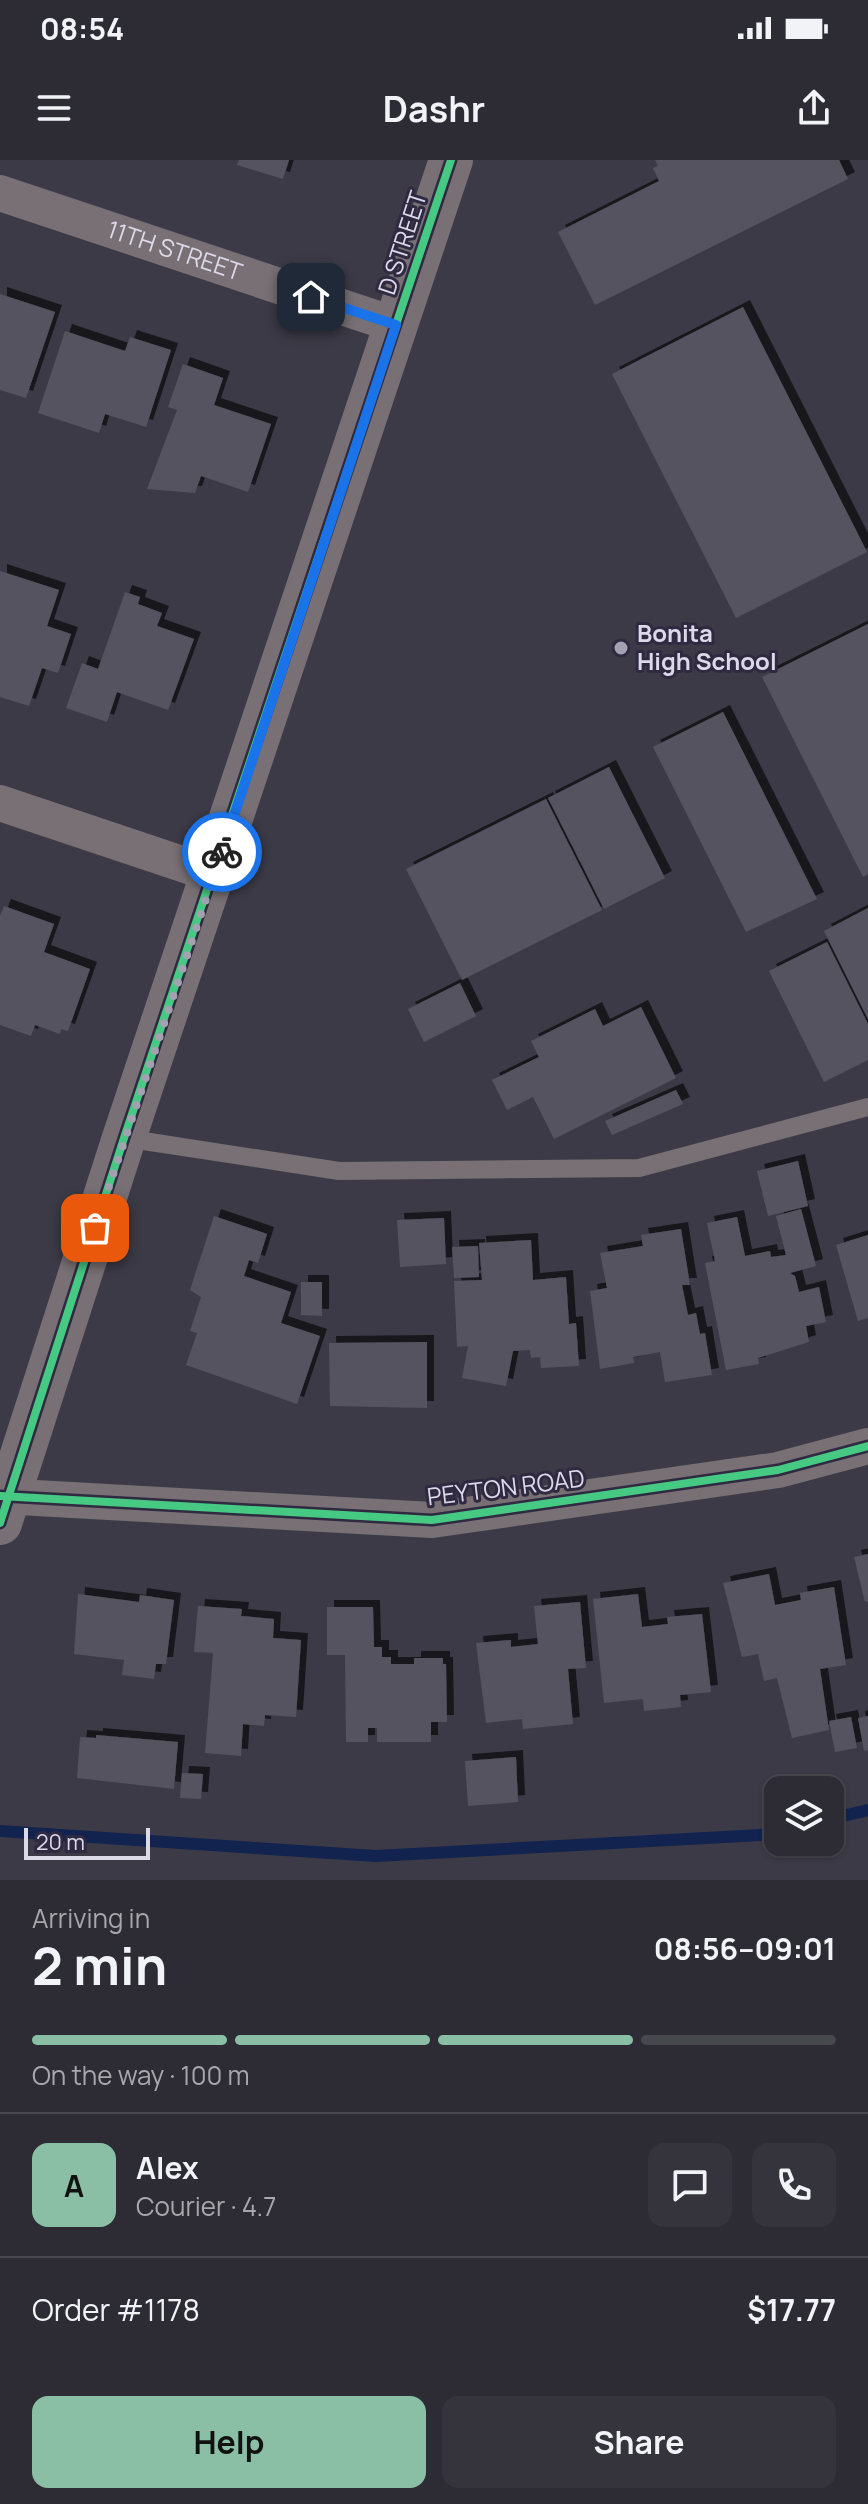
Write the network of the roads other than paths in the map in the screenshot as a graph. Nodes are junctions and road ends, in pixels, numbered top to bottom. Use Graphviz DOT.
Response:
graph roads {
  1 [pos="451,160"];
  2 [pos="0,193"];
  3 [pos="396,325"];
  4 [pos="0,803"];
  5 [pos="215,875"];
  6 [pos="868,1107"];
  7 [pos="124,1138"];
  8 [pos="868,1446"];
  9 [pos="3,1506"];
  1 -- 3 [label="street, D STREET"];
  2 -- 3 [label="street, 11TH STREET"];
  3 -- 5 [label="street, D STREET"];
  4 -- 5 [label="street"];
  5 -- 7 [label="street, D STREET"];
  6 -- 7 [label="lane"];
  7 -- 9 [label="street, D STREET"];
  8 -- 9 [label="street, PEYTON ROAD"];
}
